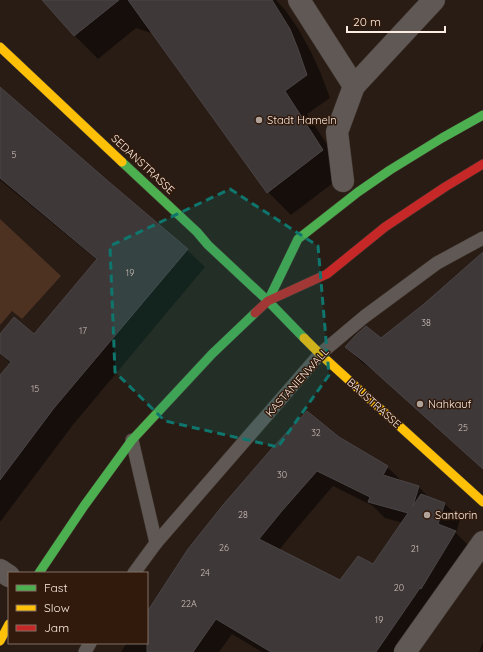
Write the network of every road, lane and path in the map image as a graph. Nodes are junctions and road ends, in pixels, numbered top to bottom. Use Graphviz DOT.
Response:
graph roads {
  1 [pos="299,0"];
  2 [pos="434,0"];
  3 [pos="0,46"];
  4 [pos="354,86"];
  5 [pos="483,115"];
  6 [pos="483,164"];
  7 [pos="343,181"];
  8 [pos="483,238"];
  9 [pos="268,301"];
  10 [pos="320,354"];
  11 [pos="132,440"];
  12 [pos="483,502"];
  13 [pos="156,542"];
  14 [pos="483,542"];
  15 [pos="40,572"];
  16 [pos="135,572"];
  17 [pos="8,626"];
  18 [pos="0,640"];
  19 [pos="405,652"];
  1 -- 4 [label="street"];
  2 -- 4 [label="street"];
  3 -- 9 [label="main road, SEDANSTRASSE"];
  4 -- 7 [label="street"];
  5 -- 9 [label="main road"];
  6 -- 9 [label="main road"];
  8 -- 10 [label="lane, KASTANIENWALL"];
  9 -- 10 [label="main road, BAUSTRASSE"];
  9 -- 11 [label="main road"];
  10 -- 12 [label="main road, BAUSTRASSE"];
  10 -- 13 [label="lane, KASTANIENWALL"];
  11 -- 13 [label="lane"];
  11 -- 15 [label="main road"];
  13 -- 16 [label="lane, KASTANIENWALL"];
  14 -- 19 [label="street"];
  17 -- 18 [label="main road"];
}
